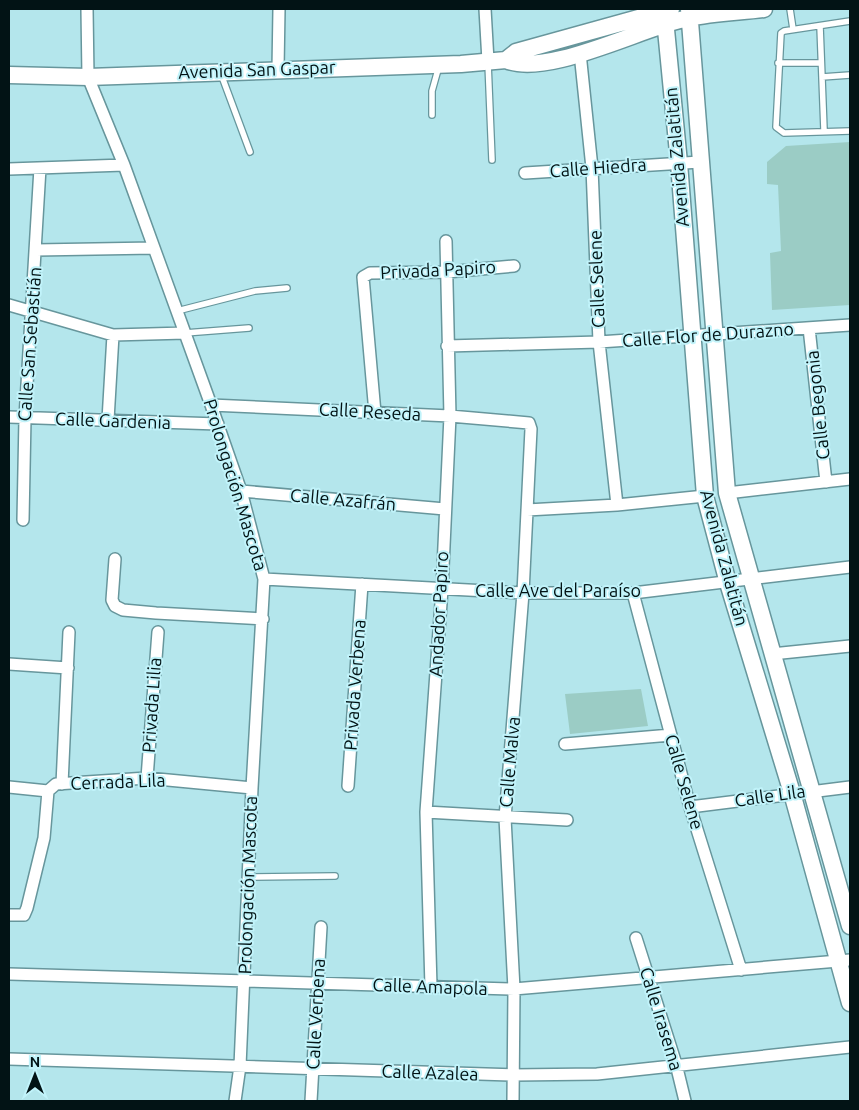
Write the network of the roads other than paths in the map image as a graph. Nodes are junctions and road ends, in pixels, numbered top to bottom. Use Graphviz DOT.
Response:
graph roads {
  1 [pos="87,9"];
  2 [pos="279,9"];
  3 [pos="485,9"];
  4 [pos="764,9"];
  5 [pos="790,9"];
  6 [pos="666,13"];
  7 [pos="689,13"];
  8 [pos="850,21"];
  9 [pos="820,26"];
  10 [pos="793,29"];
  11 [pos="580,53"];
  12 [pos="506,60"];
  13 [pos="488,61"];
  14 [pos="821,62"];
  15 [pos="778,63"];
  16 [pos="439,64"];
  17 [pos="278,69"];
  18 [pos="220,72"];
  19 [pos="9,75"];
  20 [pos="850,75"];
  21 [pos="88,77"];
  22 [pos="822,78"];
  23 [pos="432,115"];
  24 [pos="824,130"];
  25 [pos="850,131"];
  26 [pos="250,152"];
  27 [pos="492,160"];
  28 [pos="700,162"];
  29 [pos="679,163"];
  30 [pos="124,165"];
  31 [pos="40,168"];
  32 [pos="592,168"];
  33 [pos="9,169"];
  34 [pos="526,173"];
  35 [pos="446,241"];
  36 [pos="154,248"];
  37 [pos="36,250"];
  38 [pos="514,266"];
  39 [pos="447,272"];
  40 [pos="287,288"];
  41 [pos="9,305"];
  42 [pos="177,311"];
  43 [pos="32,312"];
  44 [pos="850,325"];
  45 [pos="250,328"];
  46 [pos="810,328"];
  47 [pos="185,333"];
  48 [pos="113,335"];
  49 [pos="713,336"];
  50 [pos="691,337"];
  51 [pos="600,342"];
  52 [pos="447,346"];
  53 [pos="211,405"];
  54 [pos="375,413"];
  55 [pos="450,416"];
  56 [pos="9,417"];
  57 [pos="25,418"];
  58 [pos="108,420"];
  59 [pos="529,423"];
  60 [pos="218,424"];
  61 [pos="850,479"];
  62 [pos="826,482"];
  63 [pos="241,491"];
  64 [pos="727,493"];
  65 [pos="705,496"];
  66 [pos="616,505"];
  67 [pos="445,509"];
  68 [pos="527,510"];
  69 [pos="23,520"];
  70 [pos="115,559"];
  71 [pos="850,567"];
  72 [pos="264,579"];
  73 [pos="751,579"];
  74 [pos="728,583"];
  75 [pos="362,584"];
  76 [pos="442,588"];
  77 [pos="523,593"];
  78 [pos="633,593"];
  79 [pos="263,619"];
  80 [pos="69,632"];
  81 [pos="158,632"];
  82 [pos="850,646"];
  83 [pos="772,654"];
  84 [pos="9,664"];
  85 [pos="68,668"];
  86 [pos="671,735"];
  87 [pos="565,744"];
  88 [pos="147,778"];
  89 [pos="62,784"];
  90 [pos="348,786"];
  91 [pos="9,787"];
  92 [pos="850,787"];
  93 [pos="252,788"];
  94 [pos="48,791"];
  95 [pos="811,791"];
  96 [pos="792,793"];
  97 [pos="690,807"];
  98 [pos="426,812"];
  99 [pos="505,818"];
  100 [pos="567,820"];
  101 [pos="335,876"];
  102 [pos="248,877"];
  103 [pos="9,915"];
  104 [pos="850,926"];
  105 [pos="321,927"];
  106 [pos="636,938"];
  107 [pos="844,961"];
  108 [pos="741,970"];
  109 [pos="9,974"];
  110 [pos="648,978"];
  111 [pos="244,983"];
  112 [pos="319,984"];
  113 [pos="431,987"];
  114 [pos="514,989"];
  115 [pos="850,1003"];
  116 [pos="850,1047"];
  117 [pos="9,1059"];
  118 [pos="676,1064"];
  119 [pos="240,1066"];
  120 [pos="314,1070"];
  121 [pos="514,1075"];
  122 [pos="235,1101"];
  123 [pos="311,1101"];
  124 [pos="513,1101"];
  125 [pos="684,1101"];
  1 -- 21 [label="street, Prolongación Mascota"];
  2 -- 17 [label="street"];
  3 -- 13 [label="street"];
  4 -- 7 [label="street, Avenida San Gaspar"];
  5 -- 10 [label="lane"];
  6 -- 7 [label="street, Avenida San Gaspar"];
  6 -- 11 [label="street, Avenida San Gaspar"];
  6 -- 12 [label="street, Avenida San Gaspar"];
  6 -- 29 [label="street, Avenida Zalatitán"];
  7 -- 28 [label="street, Avenida Zalatitán"];
  8 -- 9 [label="lane"];
  9 -- 10 [label="lane"];
  9 -- 14 [label="lane"];
  10 -- 15 [label="lane"];
  11 -- 12 [label="street, Avenida San Gaspar"];
  11 -- 32 [label="street, Calle Selene"];
  12 -- 13 [label="street, Avenida San Gaspar"];
  13 -- 16 [label="street, Avenida San Gaspar"];
  13 -- 27 [label="lane"];
  14 -- 15 [label="lane"];
  14 -- 22 [label="lane"];
  15 -- 24 [label="lane"];
  16 -- 17 [label="street, Avenida San Gaspar"];
  16 -- 23 [label="lane"];
  17 -- 18 [label="street, Avenida San Gaspar"];
  18 -- 21 [label="street, Avenida San Gaspar"];
  18 -- 26 [label="lane"];
  19 -- 21 [label="street, Avenida San Gaspar"];
  20 -- 22 [label="lane"];
  21 -- 30 [label="street, Prolongación Mascota"];
  22 -- 24 [label="lane"];
  24 -- 25 [label="lane"];
  28 -- 29 [label="street, Calle Hiedra"];
  28 -- 49 [label="street, Avenida Zalatitán"];
  29 -- 32 [label="street, Calle Hiedra"];
  29 -- 50 [label="street, Avenida Zalatitán"];
  30 -- 31 [label="street"];
  30 -- 36 [label="street, Prolongación Mascota"];
  31 -- 33 [label="street"];
  31 -- 37 [label="street, Calle San Sebastián"];
  32 -- 34 [label="street, Calle Hiedra"];
  32 -- 51 [label="street, Calle Selene"];
  35 -- 39 [label="street, Andador Papiro"];
  36 -- 37 [label="street"];
  36 -- 42 [label="street, Prolongación Mascota"];
  37 -- 43 [label="street, Calle San Sebastián"];
  38 -- 39 [label="street, Privada Papiro"];
  39 -- 52 [label="street, Andador Papiro"];
  39 -- 54 [label="street, Privada Papiro"];
  40 -- 42 [label="lane"];
  41 -- 43 [label="street"];
  42 -- 47 [label="street, Prolongación Mascota"];
  43 -- 48 [label="street"];
  43 -- 57 [label="street, Calle San Sebastián"];
  44 -- 46 [label="street, Calle Flor de Durazno"];
  45 -- 47 [label="lane"];
  46 -- 49 [label="street, Calle Flor de Durazno"];
  46 -- 62 [label="street, Calle Begonia"];
  47 -- 48 [label="street"];
  47 -- 53 [label="street, Prolongación Mascota"];
  48 -- 58 [label="street"];
  49 -- 50 [label="street, Calle Flor de Durazno"];
  49 -- 64 [label="street, Avenida Zalatitán"];
  50 -- 51 [label="street, Calle Flor de Durazno"];
  50 -- 65 [label="street, Avenida Zalatitán"];
  51 -- 52 [label="street, Calle Flor de Durazno"];
  51 -- 66 [label="street, Calle Selene"];
  52 -- 55 [label="street, Andador Papiro"];
  53 -- 54 [label="street, Calle Reseda"];
  53 -- 60 [label="street, Prolongación Mascota"];
  54 -- 55 [label="street, Calle Reseda"];
  55 -- 59 [label="street, Calle Reseda"];
  55 -- 67 [label="street, Andador Papiro"];
  56 -- 57 [label="street, Calle Gardenia"];
  57 -- 58 [label="street, Calle Gardenia"];
  57 -- 69 [label="street, Calle San Sebastián"];
  58 -- 60 [label="street, Calle Gardenia"];
  59 -- 68 [label="street, Calle Malva"];
  60 -- 63 [label="street, Prolongación Mascota"];
  61 -- 62 [label="street"];
  62 -- 64 [label="street"];
  63 -- 67 [label="street, Calle Azafrán"];
  63 -- 72 [label="street, Prolongación Mascota"];
  64 -- 73 [label="street, Avenida Zalatitán"];
  65 -- 66 [label="street"];
  65 -- 74 [label="street, Avenida Zalatitán"];
  66 -- 68 [label="street"];
  67 -- 76 [label="street, Andador Papiro"];
  68 -- 77 [label="street, Calle Malva"];
  70 -- 79 [label="street"];
  71 -- 73 [label="street, Calle Ave del Paraíso"];
  72 -- 75 [label="street, Calle Ave del Paraíso"];
  72 -- 79 [label="street, Prolongación Mascota"];
  73 -- 74 [label="street, Calle Ave del Paraíso"];
  73 -- 83 [label="street, Avenida Zalatitán"];
  74 -- 78 [label="street, Calle Ave del Paraíso"];
  74 -- 96 [label="street, Avenida Zalatitán"];
  75 -- 76 [label="street, Calle Ave del Paraíso"];
  75 -- 90 [label="street, Privada Verbena"];
  76 -- 77 [label="street, Calle Ave del Paraíso"];
  76 -- 98 [label="street, Andador Papiro"];
  77 -- 78 [label="street, Calle Ave del Paraíso"];
  77 -- 99 [label="street, Calle Malva"];
  78 -- 86 [label="street, Calle Selene"];
  79 -- 93 [label="street, Prolongación Mascota"];
  80 -- 85 [label="street"];
  81 -- 88 [label="street, Privada Lilia"];
  82 -- 83 [label="street"];
  83 -- 95 [label="street, Avenida Zalatitán"];
  84 -- 85 [label="street"];
  85 -- 89 [label="street"];
  86 -- 87 [label="street"];
  86 -- 97 [label="street, Calle Selene"];
  88 -- 89 [label="street, Cerrada Lila"];
  88 -- 93 [label="street, Cerrada Lila"];
  89 -- 94 [label="street, Cerrada Lila"];
  91 -- 94 [label="street, Cerrada Lila"];
  92 -- 95 [label="street, Calle Lila"];
  93 -- 102 [label="street, Prolongación Mascota"];
  94 -- 103 [label="street, Cerrada Lila"];
  95 -- 96 [label="street, Calle Lila"];
  95 -- 104 [label="street, Avenida Zalatitán"];
  96 -- 97 [label="street, Calle Lila"];
  96 -- 107 [label="street, Avenida Zalatitán"];
  97 -- 108 [label="street, Calle Selene"];
  98 -- 99 [label="street"];
  98 -- 113 [label="street, Andador Papiro"];
  99 -- 100 [label="street"];
  99 -- 114 [label="street, Calle Malva"];
  101 -- 102 [label="lane"];
  102 -- 111 [label="street, Prolongación Mascota"];
  105 -- 112 [label="street, Calle Verbena"];
  106 -- 110 [label="street, Calle Irasema"];
  107 -- 108 [label="street, Calle Amapola"];
  107 -- 115 [label="street, Avenida Zalatitán"];
  108 -- 110 [label="street, Calle Amapola"];
  109 -- 111 [label="street, Calle Amapola"];
  110 -- 114 [label="street, Calle Amapola"];
  110 -- 118 [label="street, Calle Irasema"];
  111 -- 112 [label="street, Calle Amapola"];
  111 -- 119 [label="street, Prolongación Mascota"];
  112 -- 113 [label="street, Calle Amapola"];
  112 -- 120 [label="street, Calle Verbena"];
  113 -- 114 [label="street, Calle Amapola"];
  114 -- 121 [label="street, Calle Malva"];
  116 -- 118 [label="street, Calle Azalea"];
  117 -- 119 [label="street, Calle Azalea"];
  118 -- 121 [label="street, Calle Azalea"];
  118 -- 125 [label="street, Calle Irasema"];
  119 -- 120 [label="street, Calle Azalea"];
  119 -- 122 [label="street, Prolongación Mascota"];
  120 -- 121 [label="street, Calle Azalea"];
  120 -- 123 [label="street, Calle Verbena"];
  121 -- 124 [label="street, Calle Malva"];
}
